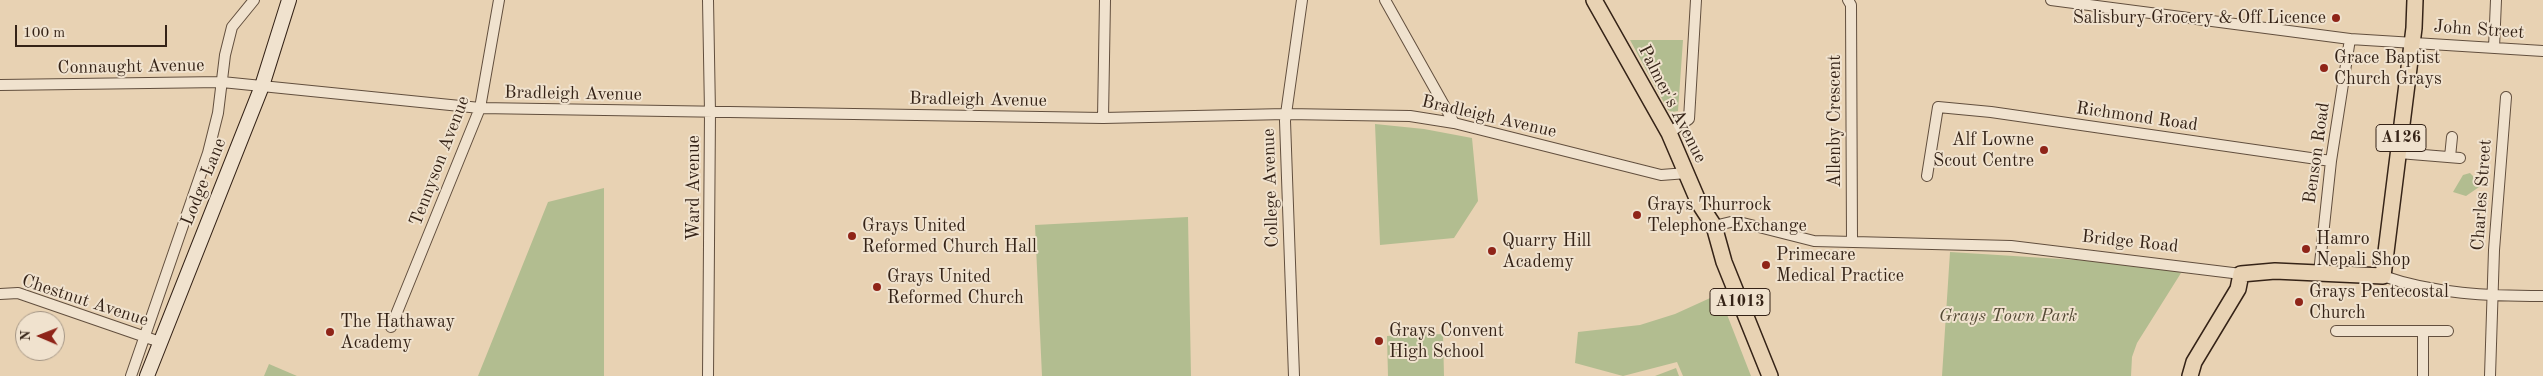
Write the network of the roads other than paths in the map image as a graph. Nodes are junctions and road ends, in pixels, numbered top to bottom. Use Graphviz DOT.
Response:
graph roads {
  1 [pos="254,0"];
  2 [pos="289,0"];
  3 [pos="499,0"];
  4 [pos="708,0"];
  5 [pos="1105,0"];
  6 [pos="1302,0"];
  7 [pos="1385,0"];
  8 [pos="1594,0"];
  9 [pos="1696,0"];
  10 [pos="1848,0"];
  11 [pos="2051,0"];
  12 [pos="2415,0"];
  13 [pos="2496,0"];
  14 [pos="2350,39"];
  15 [pos="2412,42"];
  16 [pos="2494,48"];
  17 [pos="2543,51"];
  18 [pos="222,82"];
  19 [pos="0,85"];
  20 [pos="262,86"];
  21 [pos="2506,97"];
  22 [pos="480,108"];
  23 [pos="710,112"];
  24 [pos="1286,114"];
  25 [pos="1103,118"];
  26 [pos="1454,123"];
  27 [pos="1669,133"];
  28 [pos="2452,137"];
  29 [pos="2399,153"];
  30 [pos="2331,161"];
  31 [pos="1687,173"];
  32 [pos="1927,176"];
  33 [pos="1714,226"];
  34 [pos="1852,242"];
  35 [pos="2319,273"];
  36 [pos="2241,274"];
  37 [pos="2383,276"];
  38 [pos="0,294"];
  39 [pos="2492,296"];
  40 [pos="2543,296"];
  41 [pos="391,327"];
  42 [pos="2336,331"];
  43 [pos="2423,331"];
  44 [pos="2448,331"];
  45 [pos="144,336"];
  46 [pos="160,342"];
  47 [pos="131,376"];
  48 [pos="147,376"];
  49 [pos="708,376"];
  50 [pos="1294,376"];
  51 [pos="1770,376"];
  52 [pos="2190,376"];
  53 [pos="2423,376"];
  54 [pos="2490,376"];
  1 -- 18 [label="street"];
  2 -- 20 [label="street, Lodge Lane"];
  3 -- 22 [label="street, Tennyson Avenue"];
  4 -- 23 [label="street, Ward Avenue"];
  5 -- 25 [label="street"];
  6 -- 24 [label="street, College Avenue"];
  7 -- 26 [label="street"];
  8 -- 27 [label="main road, Palmer's Avenue / A1013"];
  9 -- 27 [label="street"];
  10 -- 34 [label="street, Allenby Crescent"];
  11 -- 14 [label="street, John Street"];
  12 -- 15 [label="main road, A126"];
  13 -- 16 [label="street"];
  14 -- 15 [label="street, John Street"];
  14 -- 30 [label="street, Benson Road"];
  15 -- 16 [label="street, John Street"];
  15 -- 29 [label="main road, A126"];
  16 -- 17 [label="street, John Street"];
  18 -- 19 [label="street, Connaught Avenue"];
  18 -- 20 [label="street, Connaught Avenue"];
  18 -- 45 [label="street"];
  20 -- 22 [label="street, Bradleigh Avenue"];
  20 -- 46 [label="street, Lodge Lane"];
  21 -- 39 [label="street, Charles Street"];
  22 -- 23 [label="street, Bradleigh Avenue"];
  22 -- 41 [label="street, Tennyson Avenue"];
  23 -- 25 [label="street, Bradleigh Avenue"];
  23 -- 49 [label="street, Ward Avenue"];
  24 -- 25 [label="street, Bradleigh Avenue"];
  24 -- 26 [label="street, Bradleigh Avenue"];
  24 -- 50 [label="street, College Avenue"];
  26 -- 31 [label="street, Bradleigh Avenue"];
  27 -- 31 [label="main road, Palmer's Avenue / A1013"];
  28 -- 29 [label="street"];
  29 -- 37 [label="main road, A126"];
  30 -- 32 [label="street, Richmond Road"];
  30 -- 35 [label="street, Benson Road"];
  31 -- 33 [label="main road, Palmer's Avenue / A1013"];
  33 -- 34 [label="street, Bridge Road"];
  33 -- 51 [label="main road, A1013"];
  34 -- 36 [label="street, Bridge Road"];
  35 -- 36 [label="main road, Bridge Road"];
  35 -- 37 [label="main road, Bridge Road"];
  36 -- 52 [label="main road"];
  37 -- 39 [label="street, Bridge Road"];
  38 -- 45 [label="street, Chestnut Avenue"];
  39 -- 40 [label="street, Bridge Road"];
  39 -- 54 [label="street, Charles Street"];
  42 -- 43 [label="street"];
  43 -- 44 [label="street"];
  43 -- 53 [label="street"];
  45 -- 46 [label="street, Chestnut Avenue"];
  45 -- 47 [label="street"];
  46 -- 48 [label="street, Lodge Lane"];
}
